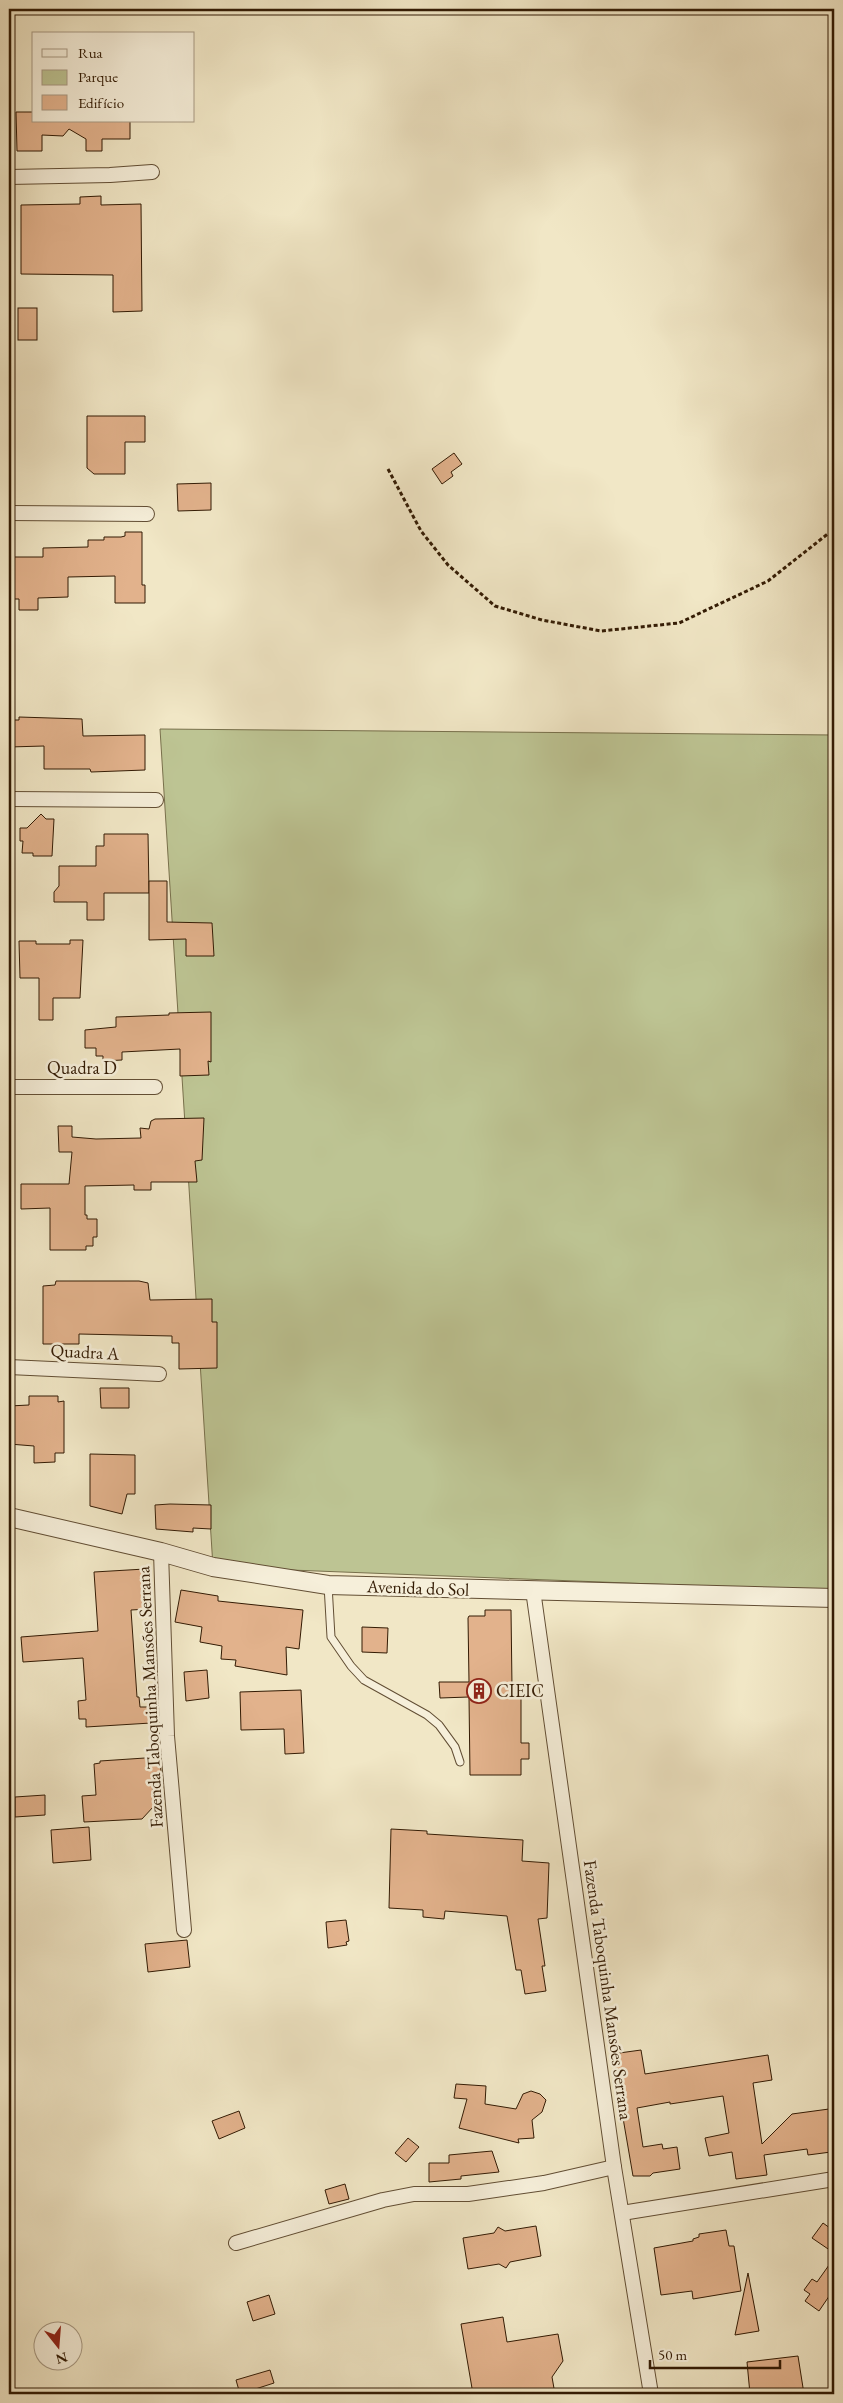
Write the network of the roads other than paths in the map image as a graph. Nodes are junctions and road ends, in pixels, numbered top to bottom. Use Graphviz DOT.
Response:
graph roads {
  1 [pos="152,172"];
  2 [pos="9,177"];
  3 [pos="9,513"];
  4 [pos="147,514"];
  5 [pos="9,799"];
  6 [pos="156,800"];
  7 [pos="9,1087"];
  8 [pos="155,1087"];
  9 [pos="9,1367"];
  10 [pos="159,1374"];
  11 [pos="9,1518"];
  12 [pos="161,1552"];
  13 [pos="328,1585"];
  14 [pos="533,1590"];
  15 [pos="834,1598"];
  16 [pos="460,1762"];
  17 [pos="184,1930"];
  18 [pos="614,2167"];
  19 [pos="834,2179"];
  20 [pos="622,2213"];
  21 [pos="236,2243"];
  22 [pos="651,2394"];
  1 -- 2 [label="street"];
  3 -- 4 [label="street"];
  5 -- 6 [label="street"];
  7 -- 8 [label="street, Quadra D"];
  9 -- 10 [label="street, Quadra A"];
  11 -- 12 [label="street, Avenida do Sol"];
  12 -- 13 [label="street, Avenida do Sol"];
  12 -- 17 [label="street, Fazenda Taboquinha Mansões Serrana"];
  13 -- 14 [label="street, Avenida do Sol"];
  13 -- 16 [label="lane"];
  14 -- 15 [label="street, Avenida do Sol"];
  14 -- 18 [label="street, Fazenda Taboquinha Mansões Serrana"];
  18 -- 20 [label="street, Fazenda Taboquinha Mansões Serrana"];
  18 -- 21 [label="street"];
  19 -- 20 [label="street"];
  20 -- 22 [label="street, Fazenda Taboquinha Mansões Serrana"];
}
